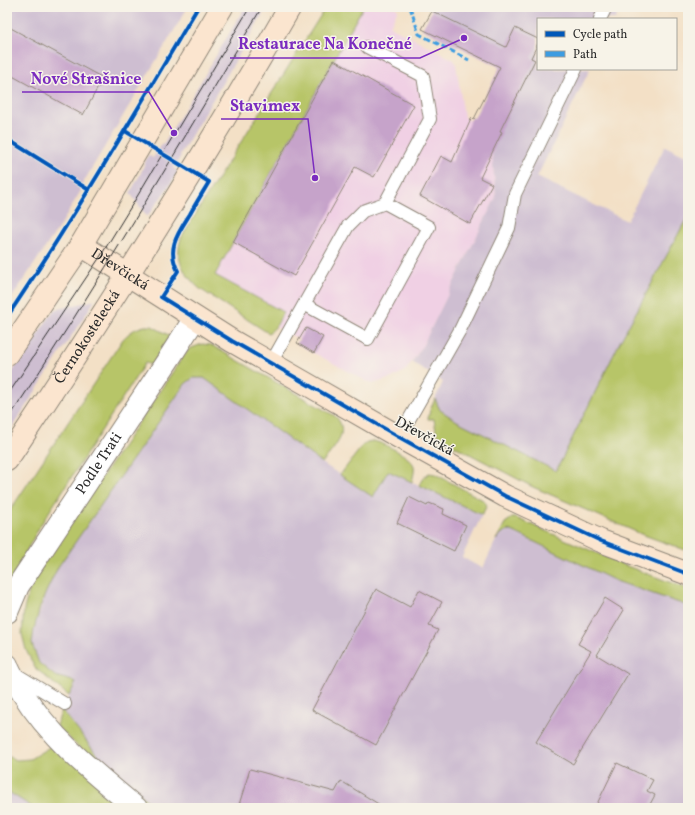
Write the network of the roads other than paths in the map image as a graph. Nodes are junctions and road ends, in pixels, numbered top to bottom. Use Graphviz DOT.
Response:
graph roads {
  1 [pos="222,7"];
  2 [pos="290,7"];
  3 [pos="606,7"];
  4 [pos="600,18"];
  5 [pos="367,46"];
  6 [pos="576,70"];
  7 [pos="385,203"];
  8 [pos="81,245"];
  9 [pos="128,274"];
  10 [pos="304,304"];
  11 [pos="195,318"];
  12 [pos="7,354"];
  13 [pos="271,363"];
  14 [pos="399,437"];
  15 [pos="7,460"];
  16 [pos="688,574"];
  17 [pos="7,612"];
  18 [pos="8,667"];
  19 [pos="65,704"];
  20 [pos="136,808"];
  1 -- 8 [label="main road"];
  2 -- 9 [label="main road, Černokostelecká"];
  3 -- 4 [label="lane"];
  5 -- 7 [label="lane"];
  6 -- 14 [label="lane"];
  7 -- 10 [label="lane"];
  7 -- 10 [label="lane"];
  8 -- 9 [label="main road, Dřevčická"];
  8 -- 12 [label="main road"];
  9 -- 11 [label="main road, Dřevčická"];
  9 -- 15 [label="main road, Černokostelecká"];
  10 -- 13 [label="lane"];
  11 -- 13 [label="main road, Dřevčická"];
  11 -- 17 [label="street, Podle Trati"];
  13 -- 14 [label="main road, Dřevčická"];
  14 -- 16 [label="main road, Dřevčická"];
  18 -- 19 [label="lane"];
  18 -- 20 [label="street"];
}
